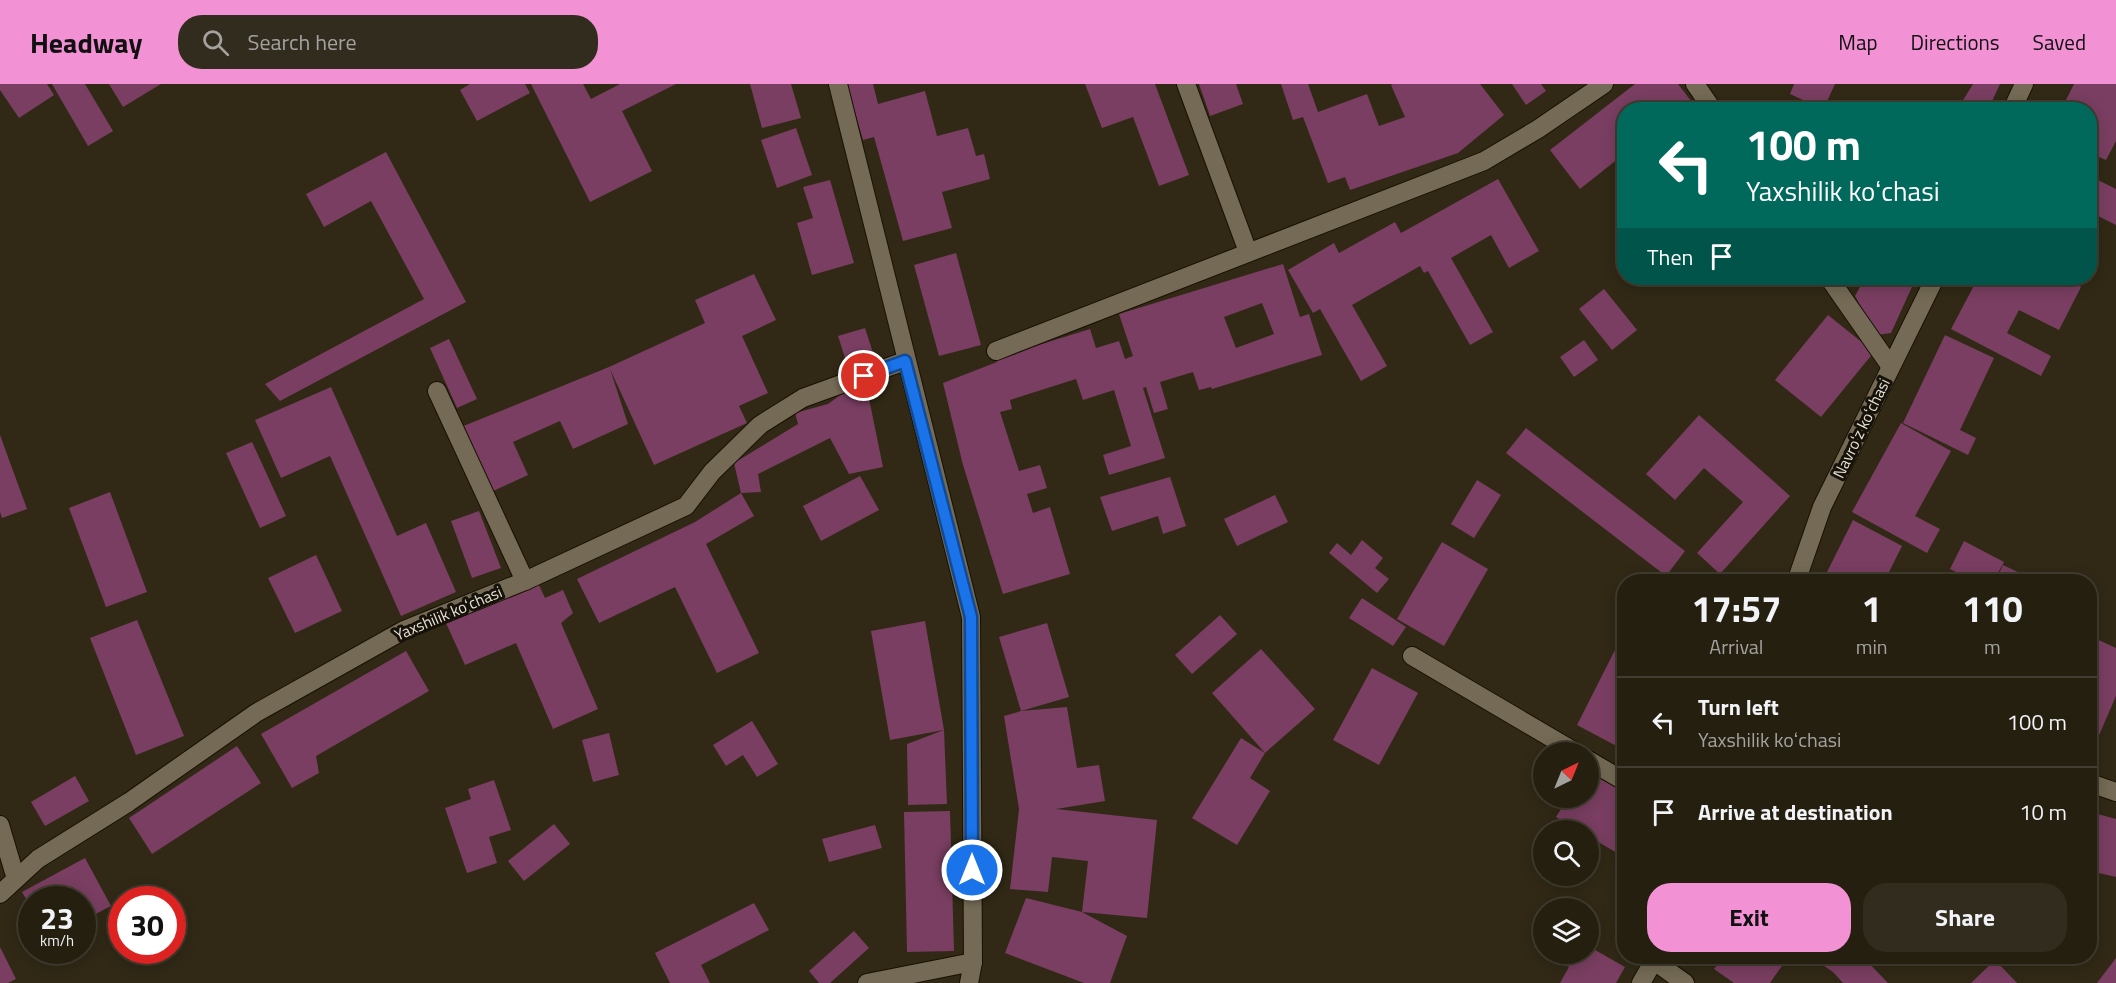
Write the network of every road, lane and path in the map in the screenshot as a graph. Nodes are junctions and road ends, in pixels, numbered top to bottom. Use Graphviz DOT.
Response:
graph roads {
  1 [pos="838,84"];
  2 [pos="1186,84"];
  3 [pos="1604,84"];
  4 [pos="1695,84"];
  5 [pos="2024,84"];
  6 [pos="1707,102"];
  7 [pos="2016,102"];
  8 [pos="1248,252"];
  9 [pos="1834,285"];
  10 [pos="1932,285"];
  11 [pos="996,351"];
  12 [pos="905,361"];
  13 [pos="1891,367"];
  14 [pos="437,391"];
  15 [pos="1799,574"];
  16 [pos="525,581"];
  17 [pos="1412,656"];
  18 [pos="1558,742"];
  19 [pos="1599,766"];
  20 [pos="1617,777"];
  21 [pos="2097,785"];
  22 [pos="2116,792"];
  23 [pos="0,825"];
  24 [pos="16,879"];
  25 [pos="0,894"];
  26 [pos="973,962"];
  27 [pos="1652,964"];
  28 [pos="1661,964"];
  29 [pos="867,983"];
  30 [pos="969,983"];
  31 [pos="1641,983"];
  32 [pos="1685,983"];
  1 -- 12 [label="street"];
  2 -- 8 [label="street"];
  3 -- 8 [label="street"];
  4 -- 6 [label="street"];
  5 -- 7 [label="street"];
  8 -- 11 [label="street"];
  9 -- 13 [label="street"];
  10 -- 13 [label="street, Navroʻz koʻchasi"];
  12 -- 16 [label="street, Yaxshilik koʻchasi"];
  12 -- 26 [label="street"];
  13 -- 15 [label="street, Navroʻz koʻchasi"];
  14 -- 16 [label="street"];
  16 -- 24 [label="street, Yaxshilik koʻchasi"];
  17 -- 18 [label="street"];
  19 -- 20 [label="street"];
  21 -- 22 [label="street"];
  23 -- 24 [label="street"];
  24 -- 25 [label="street, Yaxshilik koʻchasi"];
  26 -- 29 [label="street"];
  26 -- 30 [label="street"];
  27 -- 31 [label="street"];
  28 -- 32 [label="street"];
}
